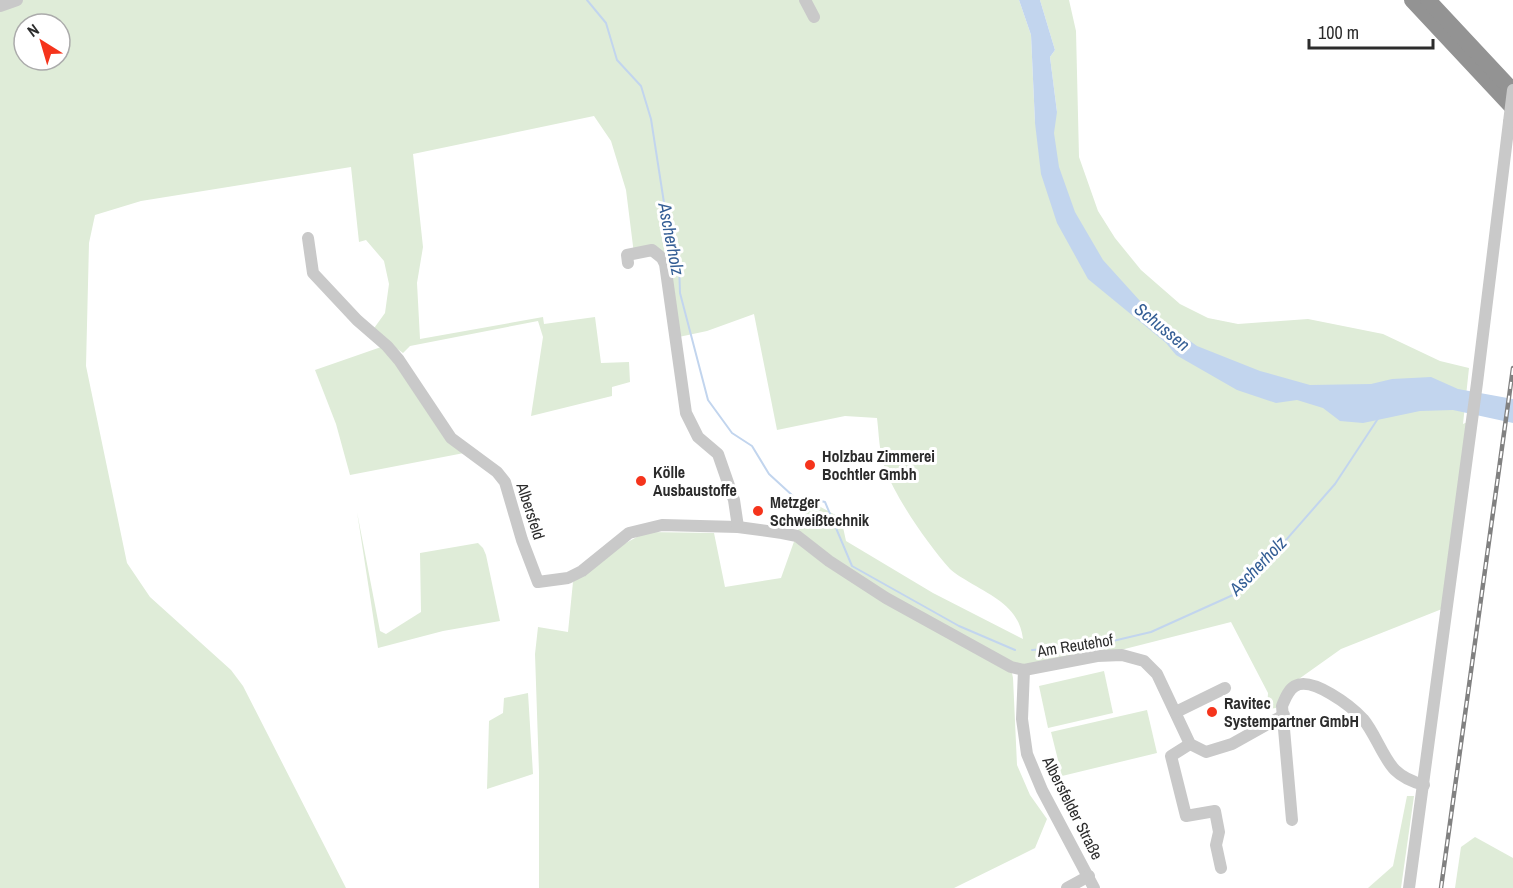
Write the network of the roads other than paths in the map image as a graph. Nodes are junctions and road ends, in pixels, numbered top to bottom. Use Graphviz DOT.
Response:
graph roads {
  1 [pos="17,0"];
  2 [pos="806,0"];
  3 [pos="1412,0"];
  4 [pos="1428,0"];
  5 [pos="0,6"];
  6 [pos="814,17"];
  7 [pos="1513,90"];
  8 [pos="1511,115"];
  9 [pos="308,238"];
  10 [pos="628,263"];
  11 [pos="738,527"];
  12 [pos="1024,670"];
  13 [pos="1225,687"];
  14 [pos="1176,712"];
  15 [pos="1284,715"];
  16 [pos="1190,744"];
  17 [pos="1424,785"];
  18 [pos="1292,820"];
  19 [pos="1221,868"];
  20 [pos="1089,876"];
  21 [pos="1067,888"];
  22 [pos="1095,888"];
  23 [pos="1409,888"];
  1 -- 5 [label="street"];
  2 -- 6 [label="street"];
  3 -- 8 [label="highway"];
  4 -- 7 [label="highway"];
  7 -- 8 [label="street, bridge"];
  8 -- 17 [label="street"];
  9 -- 11 [label="street, Albersfeld"];
  10 -- 11 [label="street"];
  11 -- 12 [label="street, Albersfeld"];
  12 -- 14 [label="street, Am Reutehof"];
  12 -- 20 [label="street, Albersfelder Straße"];
  13 -- 14 [label="street"];
  14 -- 16 [label="street, Am Reutehof"];
  15 -- 16 [label="street"];
  15 -- 17 [label="street"];
  15 -- 18 [label="street"];
  16 -- 19 [label="street"];
  17 -- 23 [label="street"];
  20 -- 21 [label="street"];
  20 -- 22 [label="street, Albersfelder Straße"];
}
